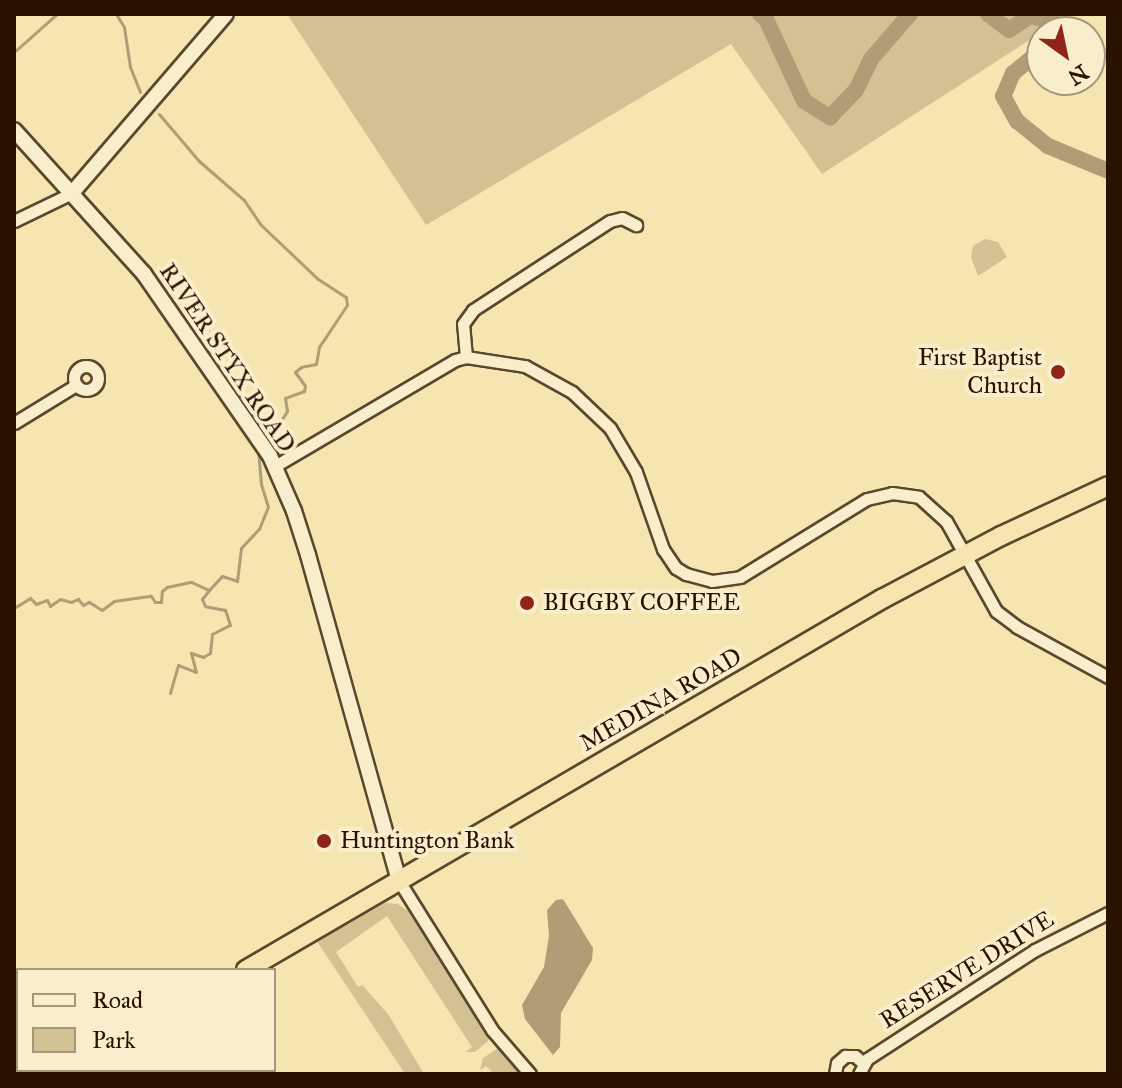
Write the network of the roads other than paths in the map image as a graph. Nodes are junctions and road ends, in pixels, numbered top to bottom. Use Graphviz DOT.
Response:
graph roads {
  1 [pos="226,14"];
  2 [pos="14,130"];
  3 [pos="72,193"];
  4 [pos="14,221"];
  5 [pos="636,225"];
  6 [pos="466,357"];
  7 [pos="76,385"];
  8 [pos="14,423"];
  9 [pos="275,466"];
  10 [pos="1108,486"];
  11 [pos="965,554"];
  12 [pos="1108,677"];
  13 [pos="399,881"];
  14 [pos="1108,913"];
  15 [pos="249,968"];
  16 [pos="861,1069"];
  17 [pos="530,1074"];
  18 [pos="835,1074"];
  1 -- 3 [label="street"];
  2 -- 3 [label="street, RIVER STYX ROAD"];
  3 -- 4 [label="street"];
  3 -- 9 [label="street, RIVER STYX ROAD"];
  5 -- 6 [label="street"];
  6 -- 9 [label="street"];
  6 -- 11 [label="street"];
  7 -- 8 [label="street"];
  9 -- 13 [label="street, RIVER STYX ROAD"];
  10 -- 11 [label="highway, MEDINA ROAD"];
  11 -- 12 [label="street"];
  11 -- 13 [label="highway, MEDINA ROAD"];
  13 -- 15 [label="highway, MEDINA ROAD"];
  13 -- 17 [label="street"];
  14 -- 16 [label="street, RESERVE DRIVE"];
  16 -- 18 [label="street, RESERVE DRIVE"];
}
